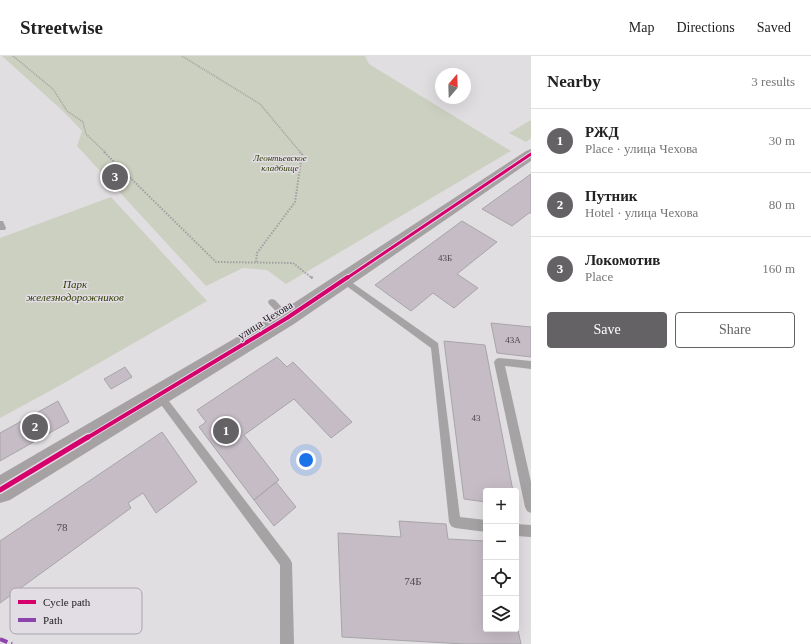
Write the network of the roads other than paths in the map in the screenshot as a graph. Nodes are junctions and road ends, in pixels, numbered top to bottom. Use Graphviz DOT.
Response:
graph roads {
  1 [pos="531,154"];
  2 [pos="0,223"];
  3 [pos="0,228"];
  4 [pos="344,280"];
  5 [pos="272,302"];
  6 [pos="287,318"];
  7 [pos="531,365"];
  8 [pos="159,395"];
  9 [pos="527,474"];
  10 [pos="0,490"];
  11 [pos="531,507"];
  12 [pos="483,526"];
  13 [pos="519,530"];
  14 [pos="531,532"];
  15 [pos="287,644"];
  1 -- 4 [label="street, улица Чехова"];
  2 -- 3 [label="lane"];
  4 -- 6 [label="street, улица Чехова"];
  4 -- 12 [label="lane"];
  5 -- 6 [label="lane"];
  6 -- 8 [label="street, улица Чехова"];
  7 -- 9 [label="lane"];
  8 -- 10 [label="street, улица Чехова"];
  8 -- 15 [label="lane"];
  9 -- 11 [label="lane"];
  13 -- 14 [label="lane"];
}
